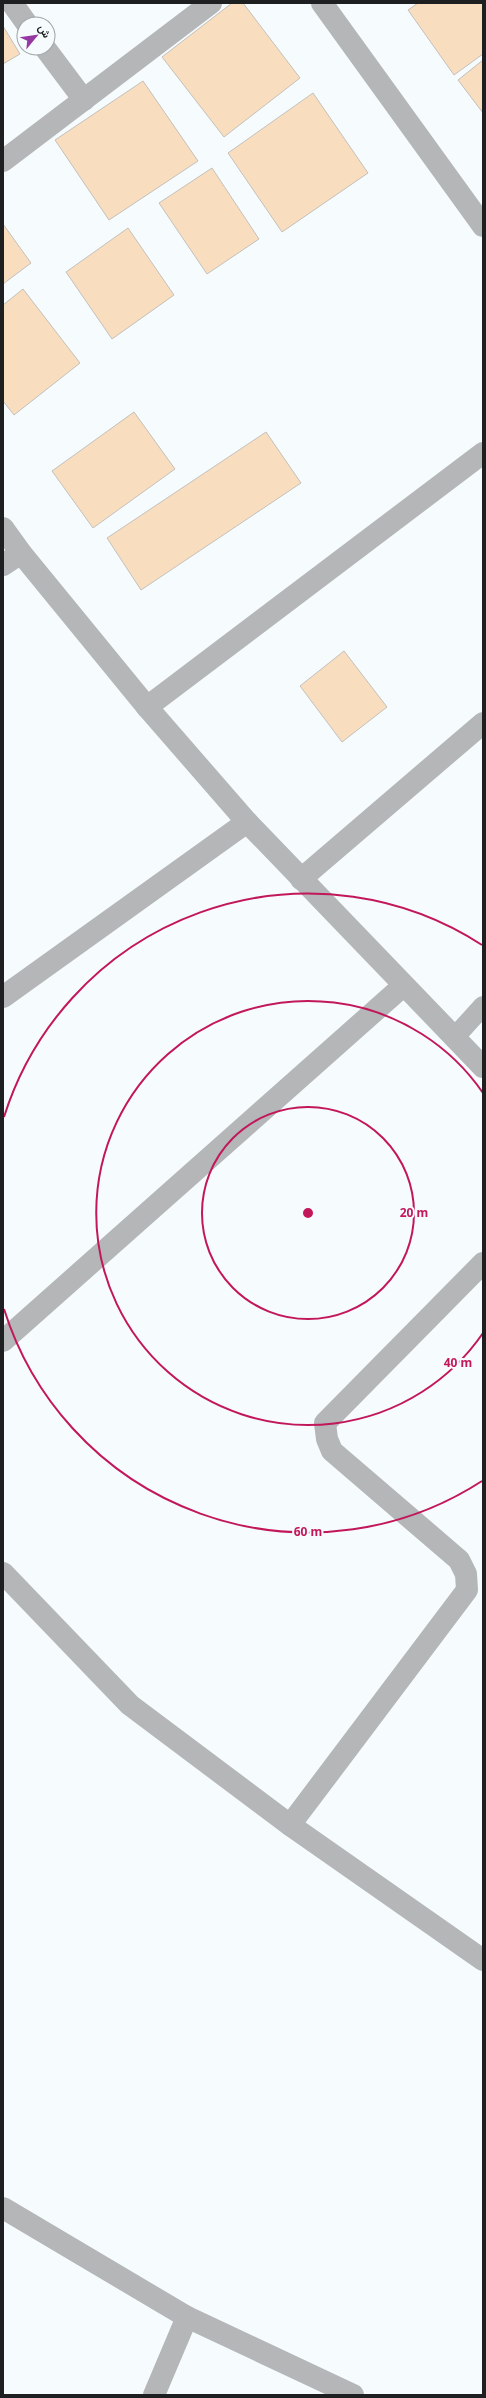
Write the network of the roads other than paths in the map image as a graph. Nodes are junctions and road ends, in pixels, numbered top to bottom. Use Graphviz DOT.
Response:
graph roads {
  1 [pos="12,3"];
  2 [pos="212,3"];
  3 [pos="322,3"];
  4 [pos="21,16"];
  5 [pos="52,56"];
  6 [pos="84,100"];
  7 [pos="3,161"];
  8 [pos="483,226"];
  9 [pos="483,453"];
  10 [pos="3,528"];
  11 [pos="12,559"];
  12 [pos="147,707"];
  13 [pos="483,723"];
  14 [pos="247,822"];
  15 [pos="301,879"];
  16 [pos="403,986"];
  17 [pos="3,997"];
  18 [pos="483,1006"];
  19 [pos="454,1038"];
  20 [pos="483,1067"];
  21 [pos="483,1263"];
  22 [pos="3,1341"];
  23 [pos="3,1573"];
  24 [pos="290,1825"];
  25 [pos="483,1960"];
  26 [pos="3,2208"];
  27 [pos="187,2318"];
  28 [pos="154,2395"];
  29 [pos="353,2395"];
  1 -- 4 [label="street"];
  2 -- 6 [label="street"];
  3 -- 8 [label="street"];
  5 -- 6 [label="street"];
  6 -- 7 [label="street"];
  9 -- 12 [label="street"];
  10 -- 11 [label="street"];
  11 -- 12 [label="street"];
  12 -- 14 [label="street"];
  13 -- 15 [label="street"];
  14 -- 15 [label="street"];
  14 -- 17 [label="street"];
  15 -- 16 [label="street"];
  16 -- 19 [label="street"];
  16 -- 22 [label="street"];
  18 -- 19 [label="lane"];
  19 -- 20 [label="street"];
  21 -- 24 [label="street"];
  23 -- 24 [label="street"];
  24 -- 25 [label="street"];
  26 -- 27 [label="street"];
  27 -- 28 [label="street"];
  27 -- 29 [label="street"];
}
